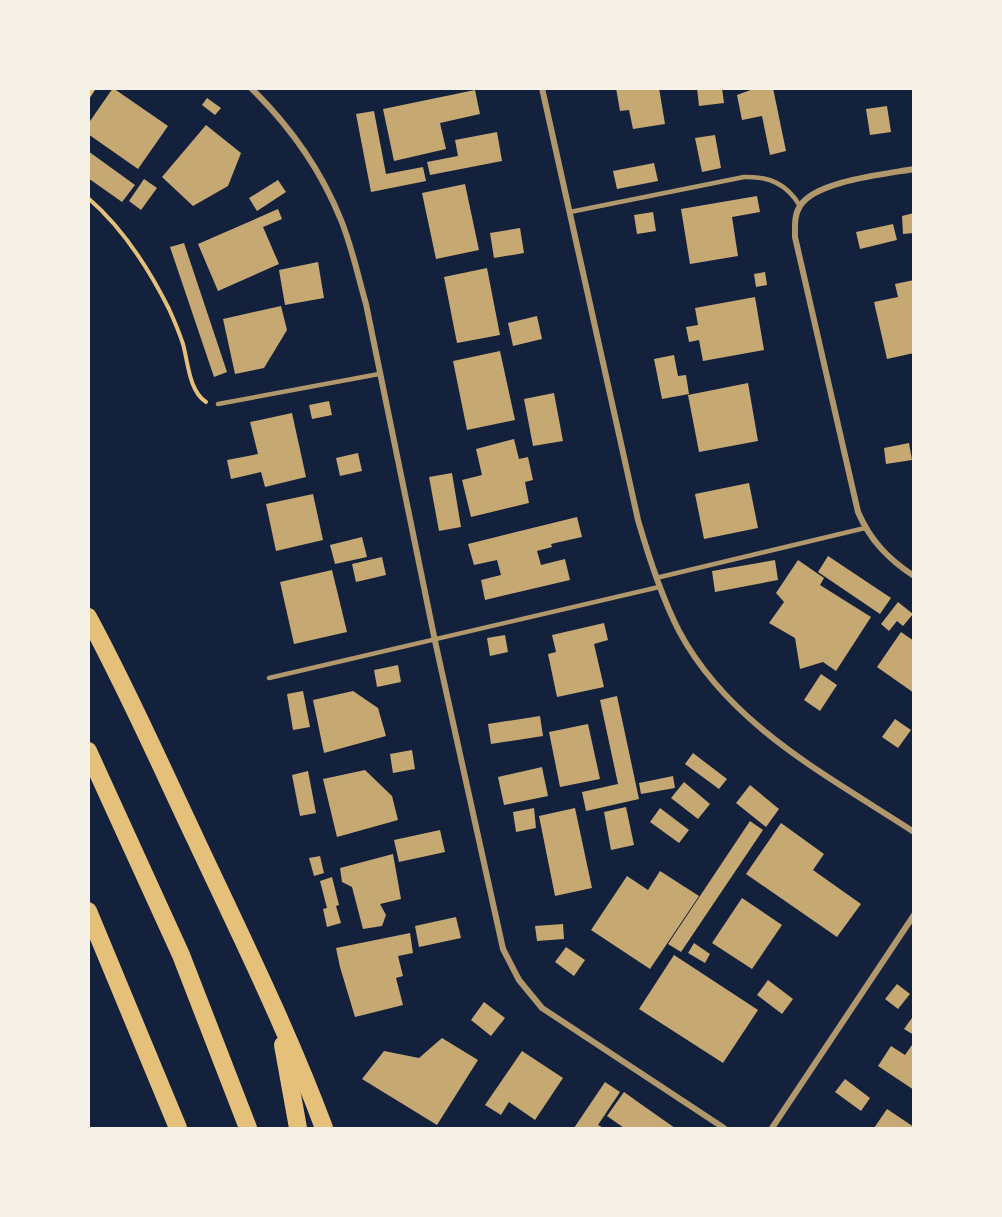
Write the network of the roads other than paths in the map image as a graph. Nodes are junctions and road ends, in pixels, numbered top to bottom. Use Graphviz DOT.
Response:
graph roads {
  1 [pos="251,88"];
  2 [pos="542,88"];
  3 [pos="914,169"];
  4 [pos="800,206"];
  5 [pos="570,212"];
  6 [pos="379,374"];
  7 [pos="218,404"];
  8 [pos="865,528"];
  9 [pos="914,576"];
  10 [pos="656,578"];
  11 [pos="659,586"];
  12 [pos="88,617"];
  13 [pos="435,641"];
  14 [pos="269,678"];
  15 [pos="88,750"];
  16 [pos="914,832"];
  17 [pos="88,911"];
  18 [pos="914,915"];
  19 [pos="279,1017"];
  20 [pos="178,1128"];
  21 [pos="248,1128"];
  22 [pos="298,1128"];
  23 [pos="324,1128"];
  24 [pos="724,1128"];
  25 [pos="772,1128"];
  1 -- 6 [label="street"];
  2 -- 5 [label="street"];
  3 -- 4 [label="street"];
  4 -- 5 [label="lane"];
  4 -- 8 [label="street"];
  5 -- 10 [label="street"];
  6 -- 7 [label="lane"];
  6 -- 13 [label="street"];
  8 -- 9 [label="street"];
  8 -- 10 [label="lane"];
  10 -- 11 [label="street"];
  11 -- 13 [label="lane"];
  11 -- 16 [label="street"];
  12 -- 19 [label="highway"];
  13 -- 14 [label="lane"];
  13 -- 24 [label="street"];
  15 -- 21 [label="highway"];
  17 -- 20 [label="highway"];
  18 -- 25 [label="street"];
  19 -- 22 [label="highway"];
  19 -- 23 [label="highway"];
}
